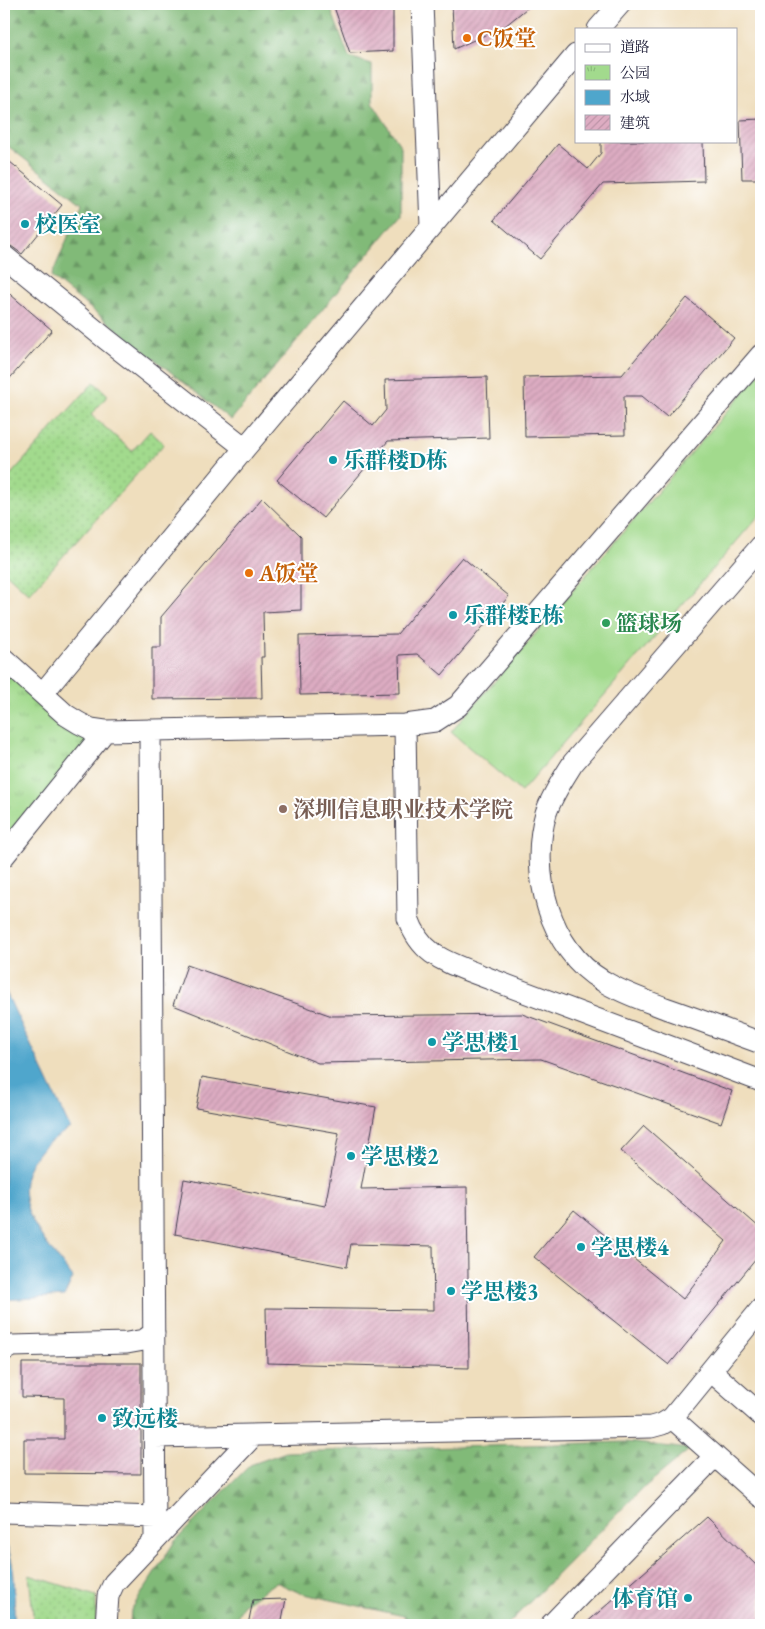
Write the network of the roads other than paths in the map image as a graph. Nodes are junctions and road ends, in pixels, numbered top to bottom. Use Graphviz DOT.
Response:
graph roads {
  1 [pos="422,4"];
  2 [pos="620,4"];
  3 [pos="599,28"];
  4 [pos="575,56"];
  5 [pos="431,226"];
  6 [pos="4,256"];
  7 [pos="761,355"];
  8 [pos="245,448"];
  9 [pos="761,546"];
  10 [pos="4,659"];
  11 [pos="43,693"];
  12 [pos="405,725"];
  13 [pos="150,730"];
  14 [pos="105,731"];
  15 [pos="4,856"];
  16 [pos="761,1043"];
  17 [pos="761,1081"];
  18 [pos="761,1310"];
  19 [pos="154,1333"];
  20 [pos="4,1350"];
  21 [pos="711,1371"];
  22 [pos="761,1415"];
  23 [pos="672,1418"];
  24 [pos="253,1436"];
  25 [pos="155,1437"];
  26 [pos="714,1456"];
  27 [pos="761,1497"];
  28 [pos="4,1512"];
  29 [pos="155,1517"];
  30 [pos="155,1539"];
  31 [pos="106,1625"];
  32 [pos="551,1625"];
  1 -- 5 [label="street"];
  2 -- 3 [label="street"];
  4 -- 5 [label="street"];
  5 -- 8 [label="street"];
  6 -- 8 [label="street"];
  7 -- 12 [label="street"];
  8 -- 11 [label="street"];
  9 -- 16 [label="street"];
  10 -- 11 [label="street"];
  11 -- 14 [label="street"];
  12 -- 13 [label="street"];
  12 -- 17 [label="street"];
  13 -- 14 [label="street"];
  13 -- 19 [label="street"];
  14 -- 15 [label="street"];
  18 -- 21 [label="street"];
  19 -- 20 [label="street"];
  19 -- 25 [label="street"];
  21 -- 22 [label="street"];
  21 -- 23 [label="street"];
  23 -- 24 [label="street"];
  23 -- 26 [label="street"];
  24 -- 25 [label="street"];
  24 -- 30 [label="street"];
  25 -- 29 [label="street"];
  26 -- 27 [label="street"];
  26 -- 32 [label="street"];
  28 -- 29 [label="street"];
  29 -- 30 [label="street"];
  30 -- 31 [label="street"];
}
